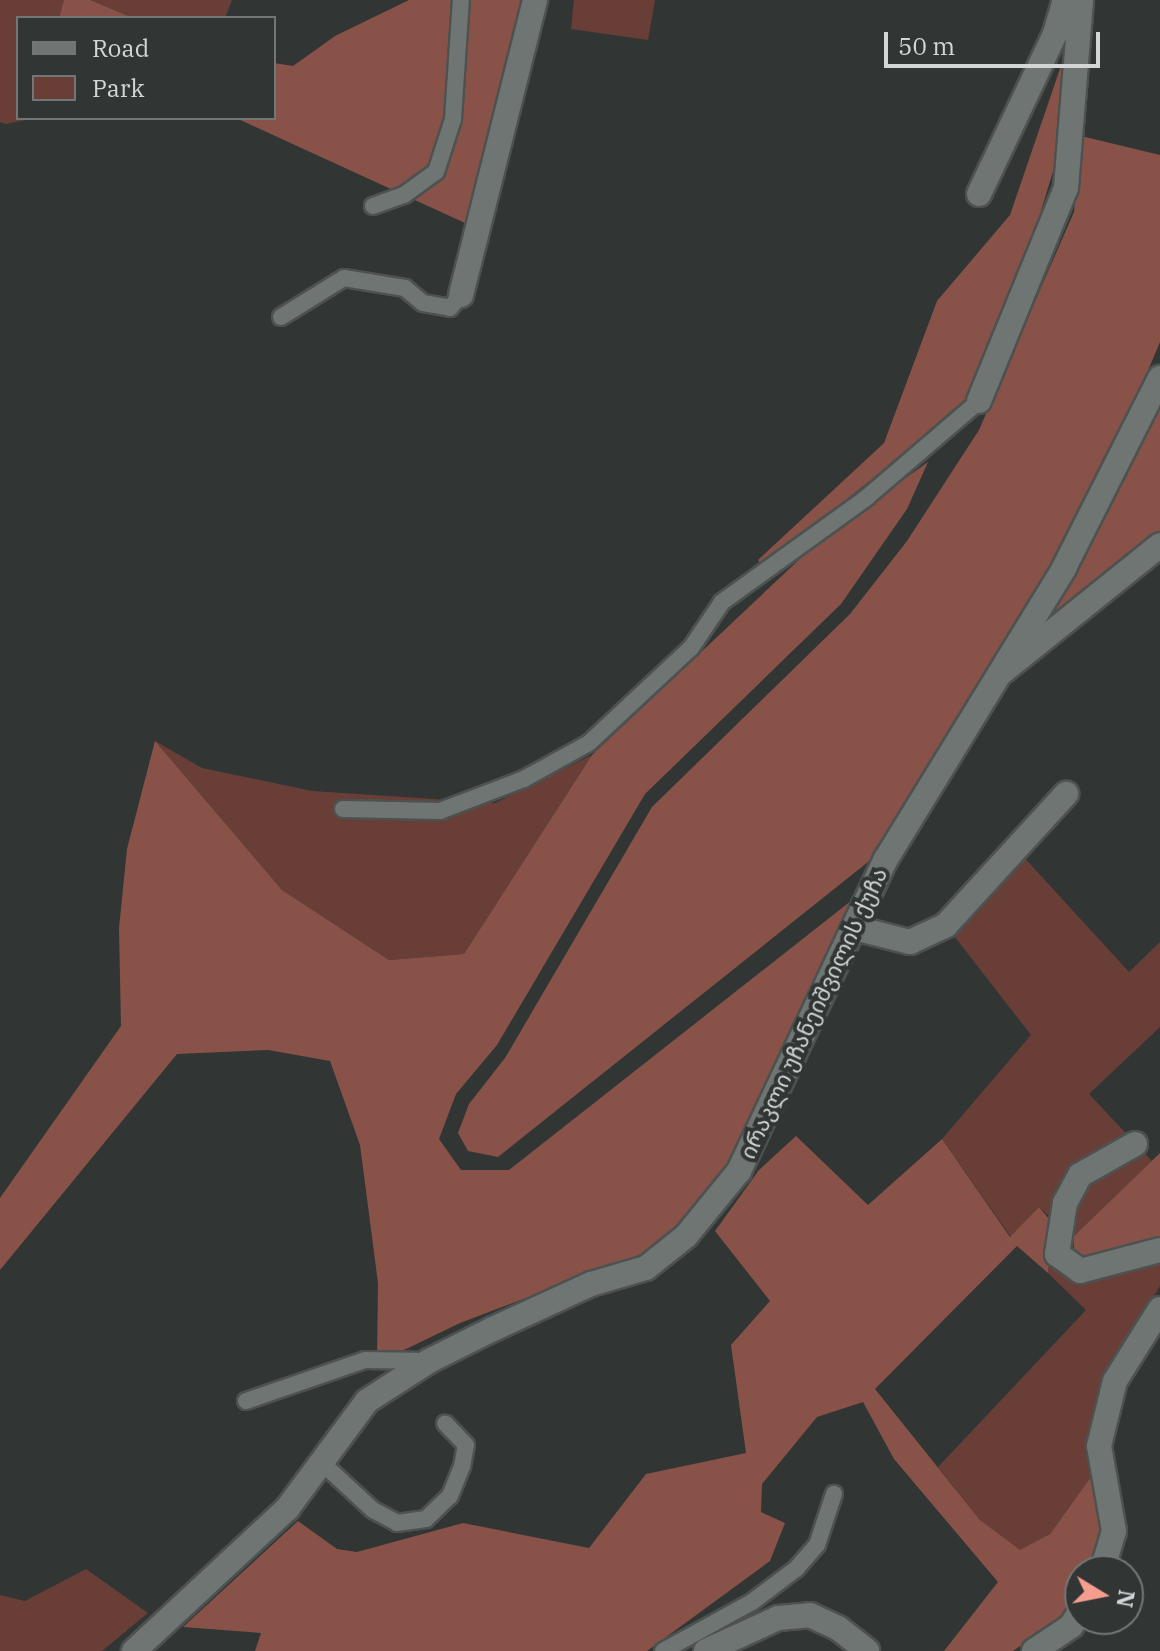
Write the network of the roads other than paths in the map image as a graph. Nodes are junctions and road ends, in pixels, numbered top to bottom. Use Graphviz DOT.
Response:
graph roads {
  1 [pos="461,0"];
  2 [pos="535,0"];
  3 [pos="1065,0"];
  4 [pos="1081,0"];
  5 [pos="979,194"];
  6 [pos="373,206"];
  7 [pos="461,295"];
  8 [pos="281,317"];
  9 [pos="1160,378"];
  10 [pos="979,401"];
  11 [pos="1160,545"];
  12 [pos="1001,673"];
  13 [pos="1066,794"];
  14 [pos="343,809"];
  15 [pos="855,928"];
  16 [pos="1135,1144"];
  17 [pos="1160,1250"];
  18 [pos="1160,1309"];
  19 [pos="429,1361"];
  20 [pos="246,1401"];
  21 [pos="445,1423"];
  22 [pos="320,1461"];
  23 [pos="834,1494"];
  24 [pos="1107,1555"];
  25 [pos="1064,1631"];
  26 [pos="134,1651"];
  27 [pos="663,1651"];
  28 [pos="706,1651"];
  29 [pos="867,1651"];
  30 [pos="1034,1651"];
  1 -- 6 [label="lane"];
  2 -- 7 [label="street"];
  3 -- 5 [label="street"];
  4 -- 10 [label="street"];
  7 -- 8 [label="lane"];
  9 -- 12 [label="street, ირაკლი უჩანეიშვილის ქუჩა"];
  10 -- 14 [label="lane"];
  11 -- 12 [label="street"];
  12 -- 15 [label="street, ირაკლი უჩანეიშვილის ქუჩა"];
  13 -- 15 [label="street"];
  15 -- 19 [label="street, ირაკლი უჩანეიშვილის ქუჩა"];
  16 -- 17 [label="street"];
  18 -- 24 [label="street"];
  19 -- 20 [label="lane"];
  19 -- 22 [label="street, ირაკლი უჩანეიშვილის ქუჩა"];
  21 -- 22 [label="lane"];
  22 -- 26 [label="street, ირაკლი უჩანეიშვილის ქუჩა"];
  23 -- 27 [label="lane"];
  25 -- 30 [label="street"];
  28 -- 29 [label="street"];
}
